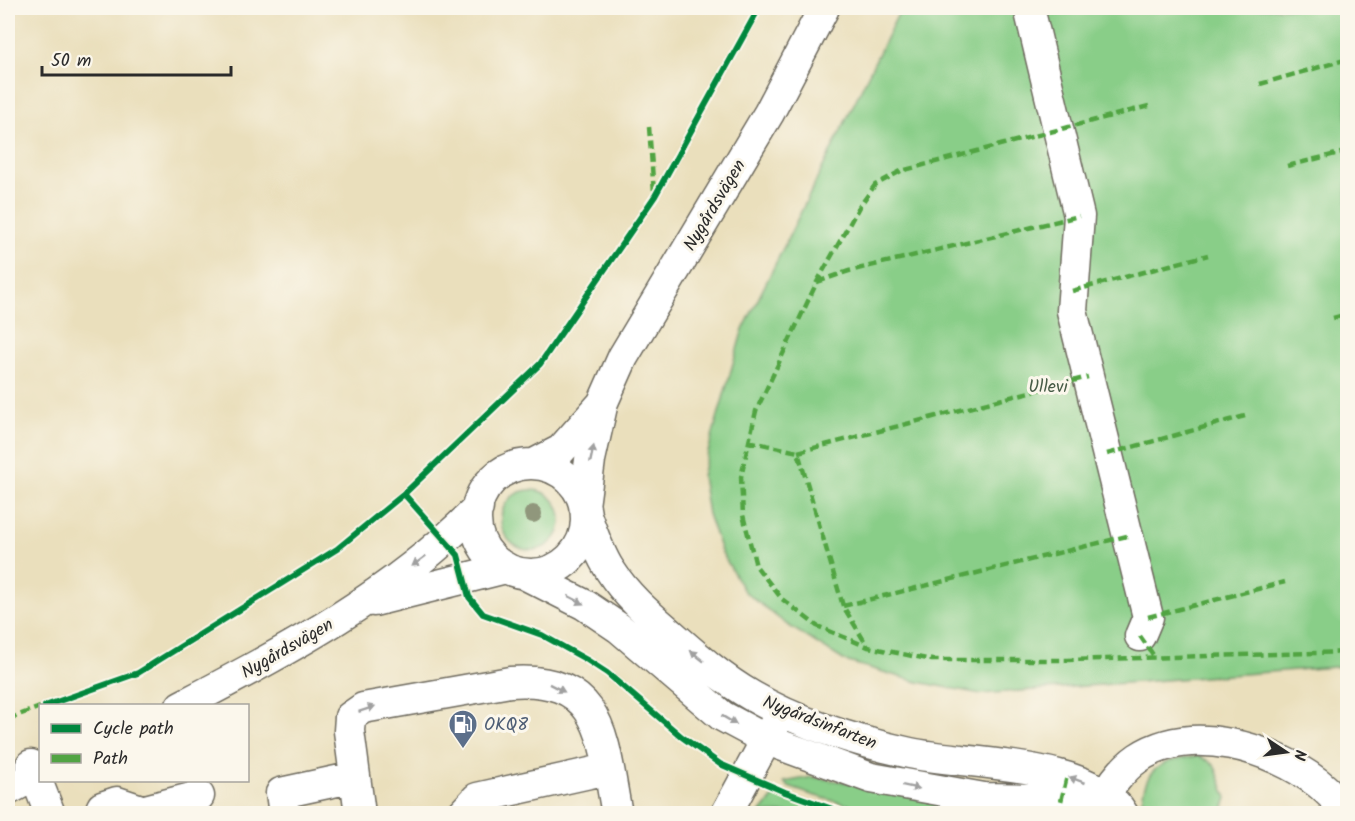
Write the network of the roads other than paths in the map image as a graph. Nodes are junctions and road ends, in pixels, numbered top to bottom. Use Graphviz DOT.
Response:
graph roads {
  1 [pos="824,8"];
  2 [pos="1029,8"];
  3 [pos="603,402"];
  4 [pos="534,464"];
  5 [pos="477,508"];
  6 [pos="585,511"];
  7 [pos="514,571"];
  8 [pos="360,605"];
  9 [pos="1140,636"];
  10 [pos="183,704"];
  11 [pos="781,711"];
  12 [pos="767,740"];
  13 [pos="608,769"];
  14 [pos="31,770"];
  15 [pos="355,777"];
  16 [pos="8,790"];
  17 [pos="199,796"];
  18 [pos="1108,807"];
  19 [pos="1347,811"];
  20 [pos="136,812"];
  21 [pos="50,813"];
  22 [pos="99,813"];
  23 [pos="284,813"];
  24 [pos="360,813"];
  25 [pos="462,813"];
  26 [pos="617,813"];
  27 [pos="726,813"];
  28 [pos="1082,813"];
  1 -- 3 [label="street, Nygårdsvägen"];
  2 -- 9 [label="street"];
  3 -- 4 [label="street, Nygårdsvägen"];
  6 -- 3 [label="street, Nygårdsvägen, one-way"];
  4 -- 5 [label="street"];
  4 -- 6 [label="street"];
  5 -- 7 [label="street"];
  5 -- 8 [label="street, Nygårdsvägen, one-way"];
  6 -- 7 [label="street"];
  11 -- 6 [label="street, Nygårdsinfarten, one-way"];
  7 -- 8 [label="street, Nygårdsvägen"];
  7 -- 12 [label="street, Nygårdsinfarten, one-way"];
  8 -- 10 [label="street, Nygårdsvägen"];
  11 -- 12 [label="street"];
  18 -- 11 [label="street, Nygårdsinfarten, one-way"];
  12 -- 27 [label="street"];
  12 -- 28 [label="street, Nygårdsinfarten, one-way"];
  15 -- 13 [label="street, one-way"];
  13 -- 25 [label="street"];
  13 -- 26 [label="street"];
  14 -- 16 [label="street"];
  14 -- 21 [label="street"];
  15 -- 23 [label="street"];
  15 -- 24 [label="street"];
  17 -- 20 [label="street"];
  18 -- 19 [label="street"];
  20 -- 22 [label="street"];
}
